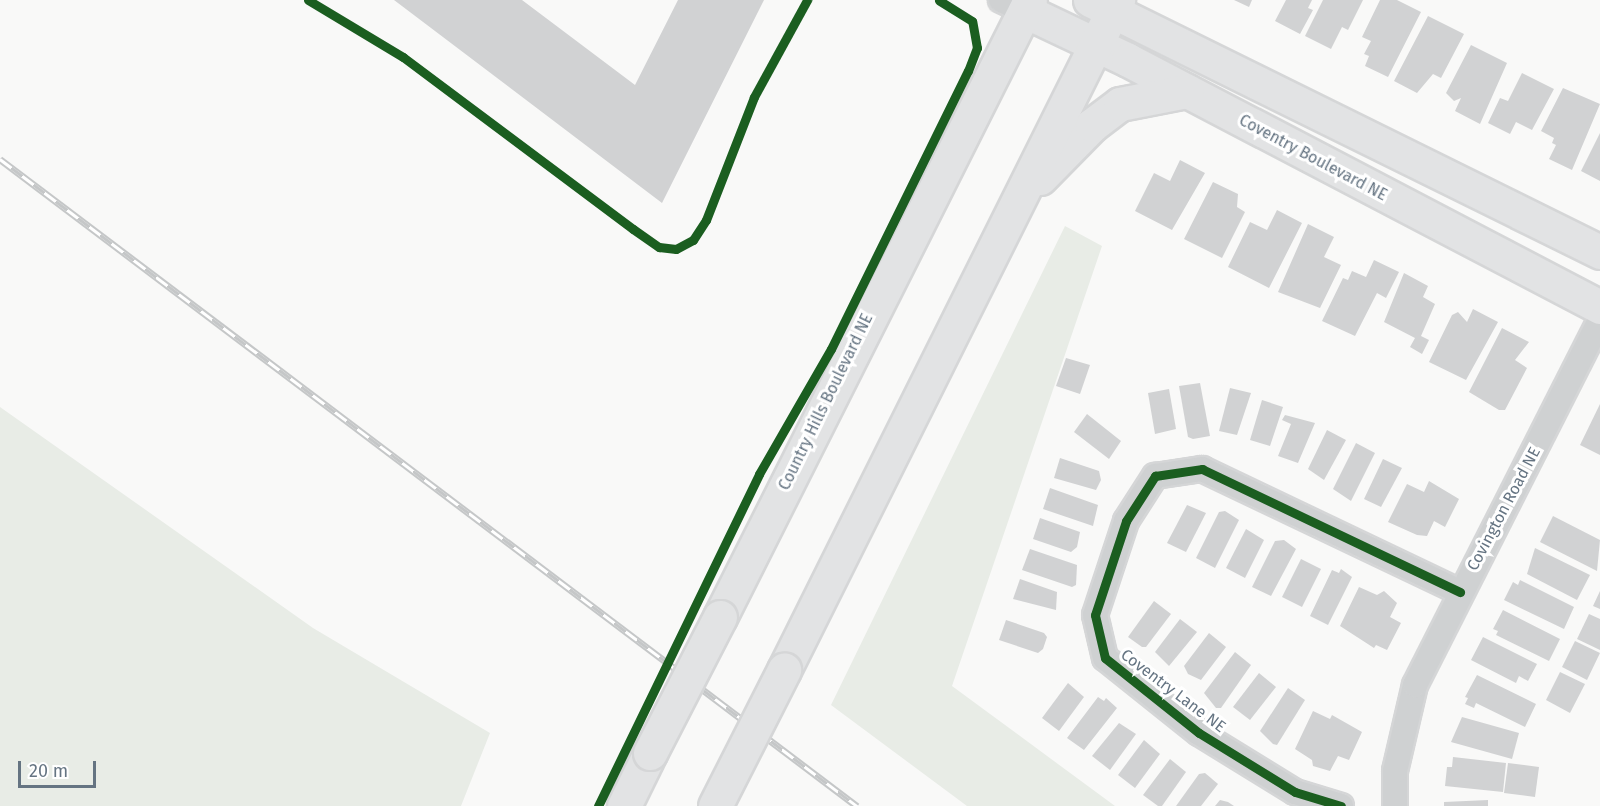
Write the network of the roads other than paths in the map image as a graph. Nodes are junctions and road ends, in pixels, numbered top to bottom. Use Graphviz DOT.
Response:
graph roads {
  1 [pos="1107,3"];
  2 [pos="1019,4"];
  3 [pos="1097,45"];
  4 [pos="1187,91"];
  5 [pos="1018,201"];
  6 [pos="1600,252"];
  7 [pos="1600,307"];
  8 [pos="1600,321"];
  9 [pos="1460,592"];
  10 [pos="624,806"];
  11 [pos="715,806"];
  12 [pos="1341,806"];
  13 [pos="1395,806"];
  1 -- 3 [label="main road"];
  1 -- 6 [label="main road"];
  2 -- 3 [label="main road, Coventry Boulevard NE"];
  2 -- 10 [label="main road, Country Hills Boulevard NE, bridge"];
  3 -- 4 [label="main road, Coventry Boulevard NE"];
  3 -- 5 [label="main road"];
  4 -- 5 [label="main road"];
  4 -- 7 [label="main road, Coventry Boulevard NE"];
  5 -- 11 [label="main road, bridge"];
  8 -- 9 [label="street, Covington Road NE"];
  9 -- 12 [label="street, Coventry Lane NE"];
  9 -- 13 [label="street, Covington Road NE"];
}
